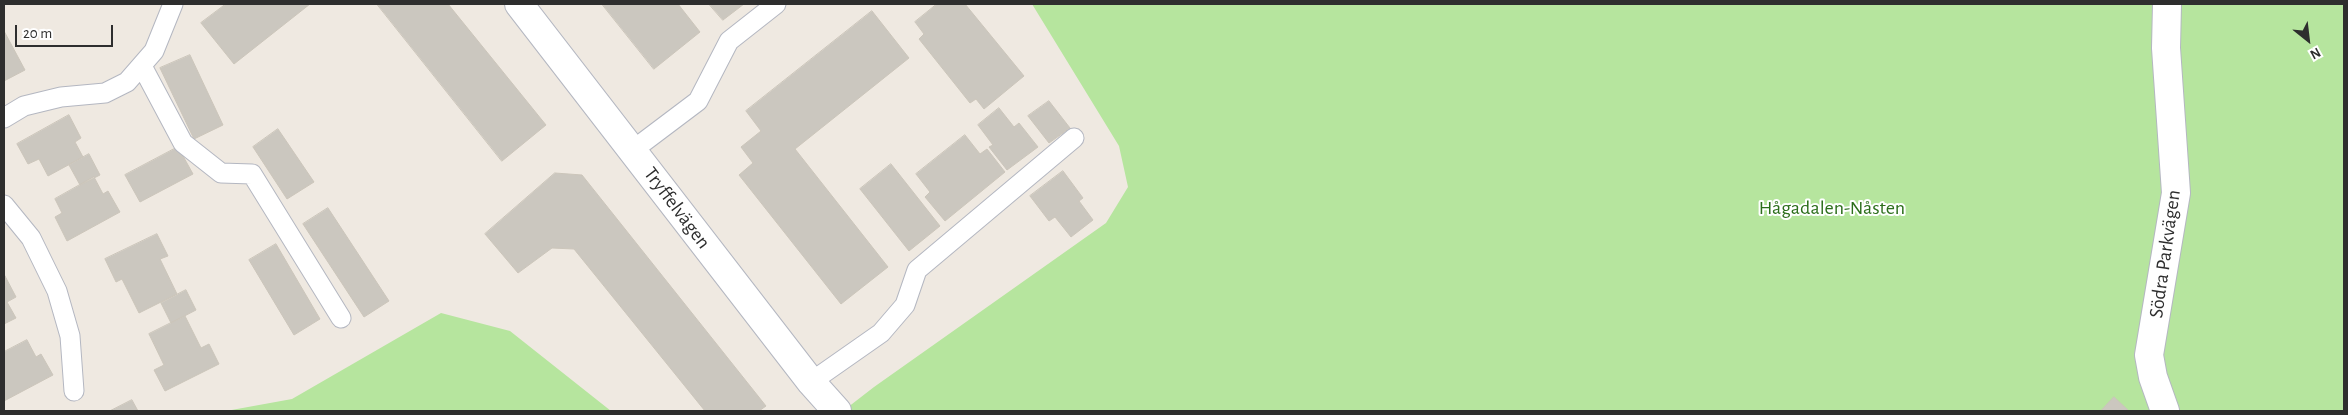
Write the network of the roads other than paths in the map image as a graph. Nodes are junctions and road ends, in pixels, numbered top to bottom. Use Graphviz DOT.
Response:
graph roads {
  1 [pos="173,4"];
  2 [pos="519,4"];
  3 [pos="776,4"];
  4 [pos="2167,4"];
  5 [pos="142,66"];
  6 [pos="4,118"];
  7 [pos="1074,138"];
  8 [pos="633,150"];
  9 [pos="4,205"];
  10 [pos="341,318"];
  11 [pos="811,382"];
  12 [pos="74,391"];
  13 [pos="837,411"];
  14 [pos="2165,411"];
  1 -- 5 [label="lane"];
  2 -- 8 [label="street, Tryffelvägen"];
  3 -- 8 [label="lane"];
  4 -- 14 [label="street, Södra Parkvägen"];
  5 -- 6 [label="lane"];
  5 -- 10 [label="lane"];
  7 -- 11 [label="lane"];
  8 -- 11 [label="street, Tryffelvägen"];
  9 -- 12 [label="lane"];
  11 -- 13 [label="street, Tryffelvägen"];
}
